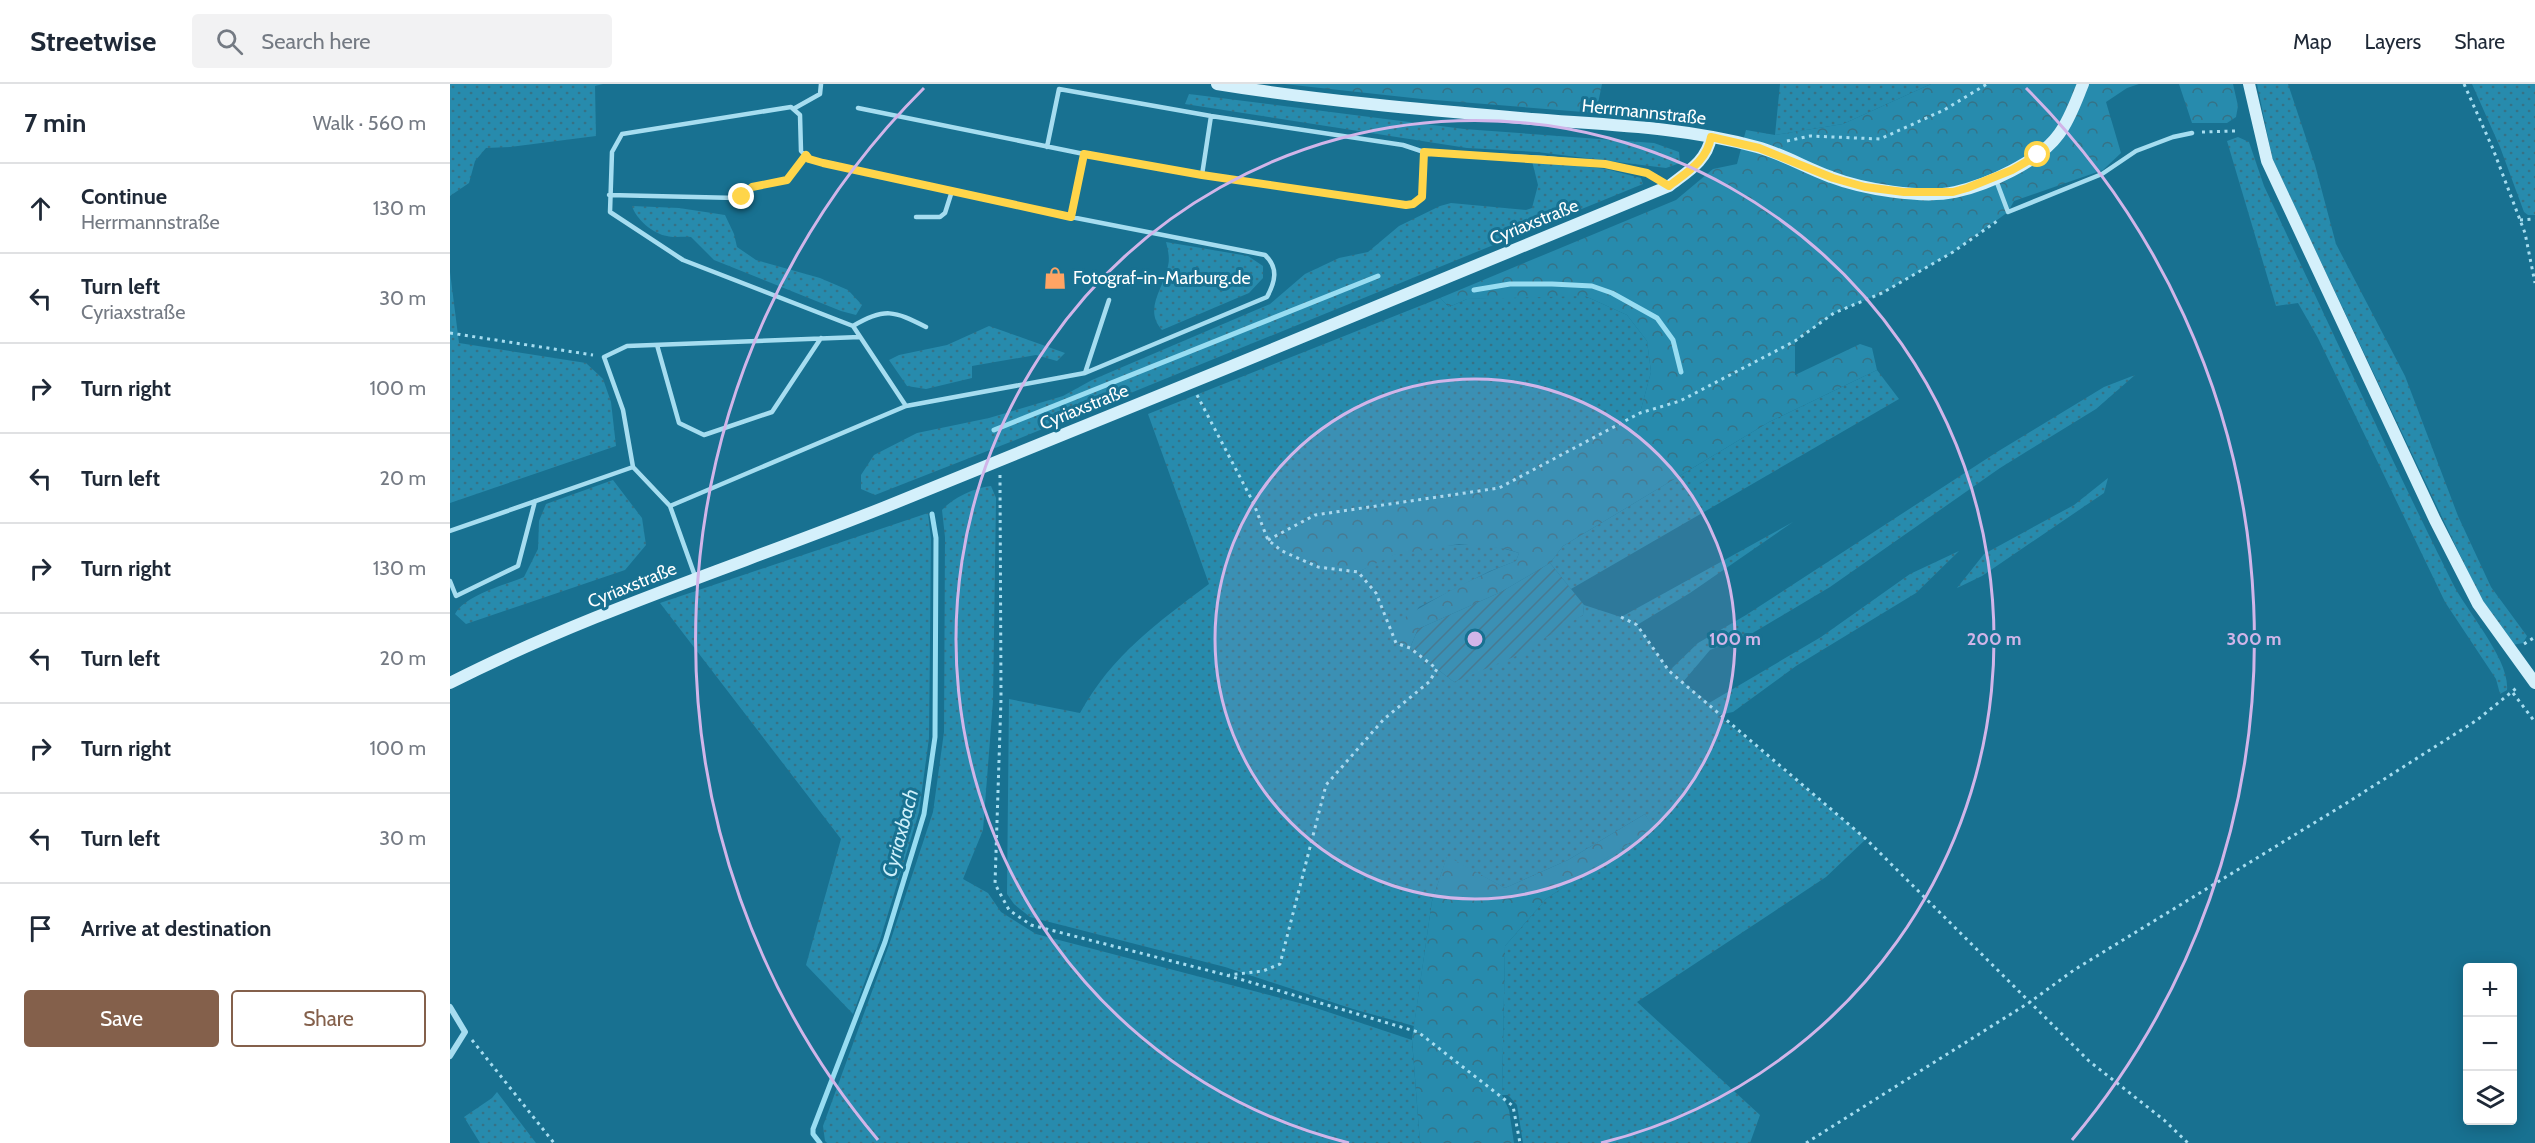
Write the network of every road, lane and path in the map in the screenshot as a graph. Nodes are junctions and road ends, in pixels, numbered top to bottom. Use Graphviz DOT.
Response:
graph roads {
  1 [pos="821,84"];
  2 [pos="1217,84"];
  3 [pos="1987,84"];
  4 [pos="2083,84"];
  5 [pos="2249,84"];
  6 [pos="2464,84"];
  7 [pos="795,108"];
  8 [pos="858,108"];
  9 [pos="1211,116"];
  10 [pos="2236,131"];
  11 [pos="2192,132"];
  12 [pos="1711,137"];
  13 [pos="1047,147"];
  14 [pos="1759,148"];
  15 [pos="1424,152"];
  16 [pos="1084,154"];
  17 [pos="806,155"];
  18 [pos="1202,175"];
  19 [pos="1995,178"];
  20 [pos="1669,186"];
  21 [pos="952,190"];
  22 [pos="609,195"];
  23 [pos="2008,213"];
  24 [pos="916,217"];
  25 [pos="1071,217"];
  26 [pos="2535,219"];
  27 [pos="2520,220"];
  28 [pos="2535,283"];
  29 [pos="1109,300"];
  30 [pos="853,326"];
  31 [pos="926,327"];
  32 [pos="450,333"];
  33 [pos="860,337"];
  34 [pos="821,338"];
  35 [pos="657,345"];
  36 [pos="604,357"];
  37 [pos="1085,373"];
  38 [pos="1192,382"];
  39 [pos="906,406"];
  40 [pos="1000,461"];
  41 [pos="633,467"];
  42 [pos="535,501"];
  43 [pos="670,506"];
  44 [pos="450,531"];
  45 [pos="1268,540"];
  46 [pos="696,579"];
  47 [pos="450,581"];
  48 [pos="1621,617"];
  49 [pos="2532,679"];
  50 [pos="450,682"];
  51 [pos="2513,693"];
  52 [pos="2535,722"];
  53 [pos="1226,975"];
  54 [pos="2030,1002"];
  55 [pos="450,1007"];
  56 [pos="465,1032"];
  57 [pos="450,1056"];
  58 [pos="554,1143"];
  59 [pos="1520,1143"];
  60 [pos="1806,1143"];
  61 [pos="2188,1143"];
  1 -- 7 [label="lane"];
  2 -- 12 [label="street, Herrmannstraße"];
  3 -- 14 [label="path"];
  4 -- 19 [label="street, Herrmannstraße"];
  5 -- 49 [label="street"];
  6 -- 27 [label="path"];
  7 -- 17 [label="lane"];
  7 -- 22 [label="lane"];
  8 -- 13 [label="lane"];
  9 -- 13 [label="lane"];
  9 -- 15 [label="lane"];
  9 -- 18 [label="lane"];
  10 -- 11 [label="path"];
  11 -- 23 [label="lane"];
  12 -- 14 [label="street, Herrmannstraße"];
  12 -- 20 [label="street, Cyriaxstraße"];
  13 -- 16 [label="lane"];
  14 -- 19 [label="street, Herrmannstraße"];
  15 -- 18 [label="lane"];
  15 -- 20 [label="lane"];
  16 -- 18 [label="lane"];
  16 -- 25 [label="lane"];
  17 -- 21 [label="lane"];
  17 -- 22 [label="lane"];
  19 -- 23 [label="lane"];
  20 -- 38 [label="street, Cyriaxstraße"];
  21 -- 24 [label="lane"];
  21 -- 25 [label="lane"];
  22 -- 30 [label="lane"];
  23 -- 45 [label="path"];
  25 -- 37 [label="lane"];
  26 -- 27 [label="path"];
  27 -- 28 [label="path"];
  29 -- 37 [label="lane"];
  30 -- 31 [label="lane"];
  30 -- 33 [label="lane"];
  32 -- 36 [label="path"];
  33 -- 34 [label="lane"];
  33 -- 39 [label="lane"];
  34 -- 35 [label="lane"];
  34 -- 35 [label="lane"];
  35 -- 36 [label="lane"];
  36 -- 41 [label="lane"];
  37 -- 39 [label="lane"];
  38 -- 40 [label="street, Cyriaxstraße"];
  38 -- 45 [label="path"];
  39 -- 43 [label="lane"];
  40 -- 46 [label="street, Cyriaxstraße"];
  40 -- 53 [label="path"];
  41 -- 42 [label="lane"];
  41 -- 43 [label="lane"];
  42 -- 44 [label="lane"];
  42 -- 47 [label="lane"];
  43 -- 46 [label="lane"];
  45 -- 53 [label="path"];
  46 -- 50 [label="street, Cyriaxstraße"];
  48 -- 54 [label="path"];
  49 -- 51 [label="path"];
  51 -- 52 [label="path"];
  51 -- 54 [label="path"];
  53 -- 59 [label="path"];
  54 -- 60 [label="path"];
  54 -- 61 [label="path"];
  55 -- 56 [label="street"];
  56 -- 57 [label="street"];
  56 -- 58 [label="path"];
}
